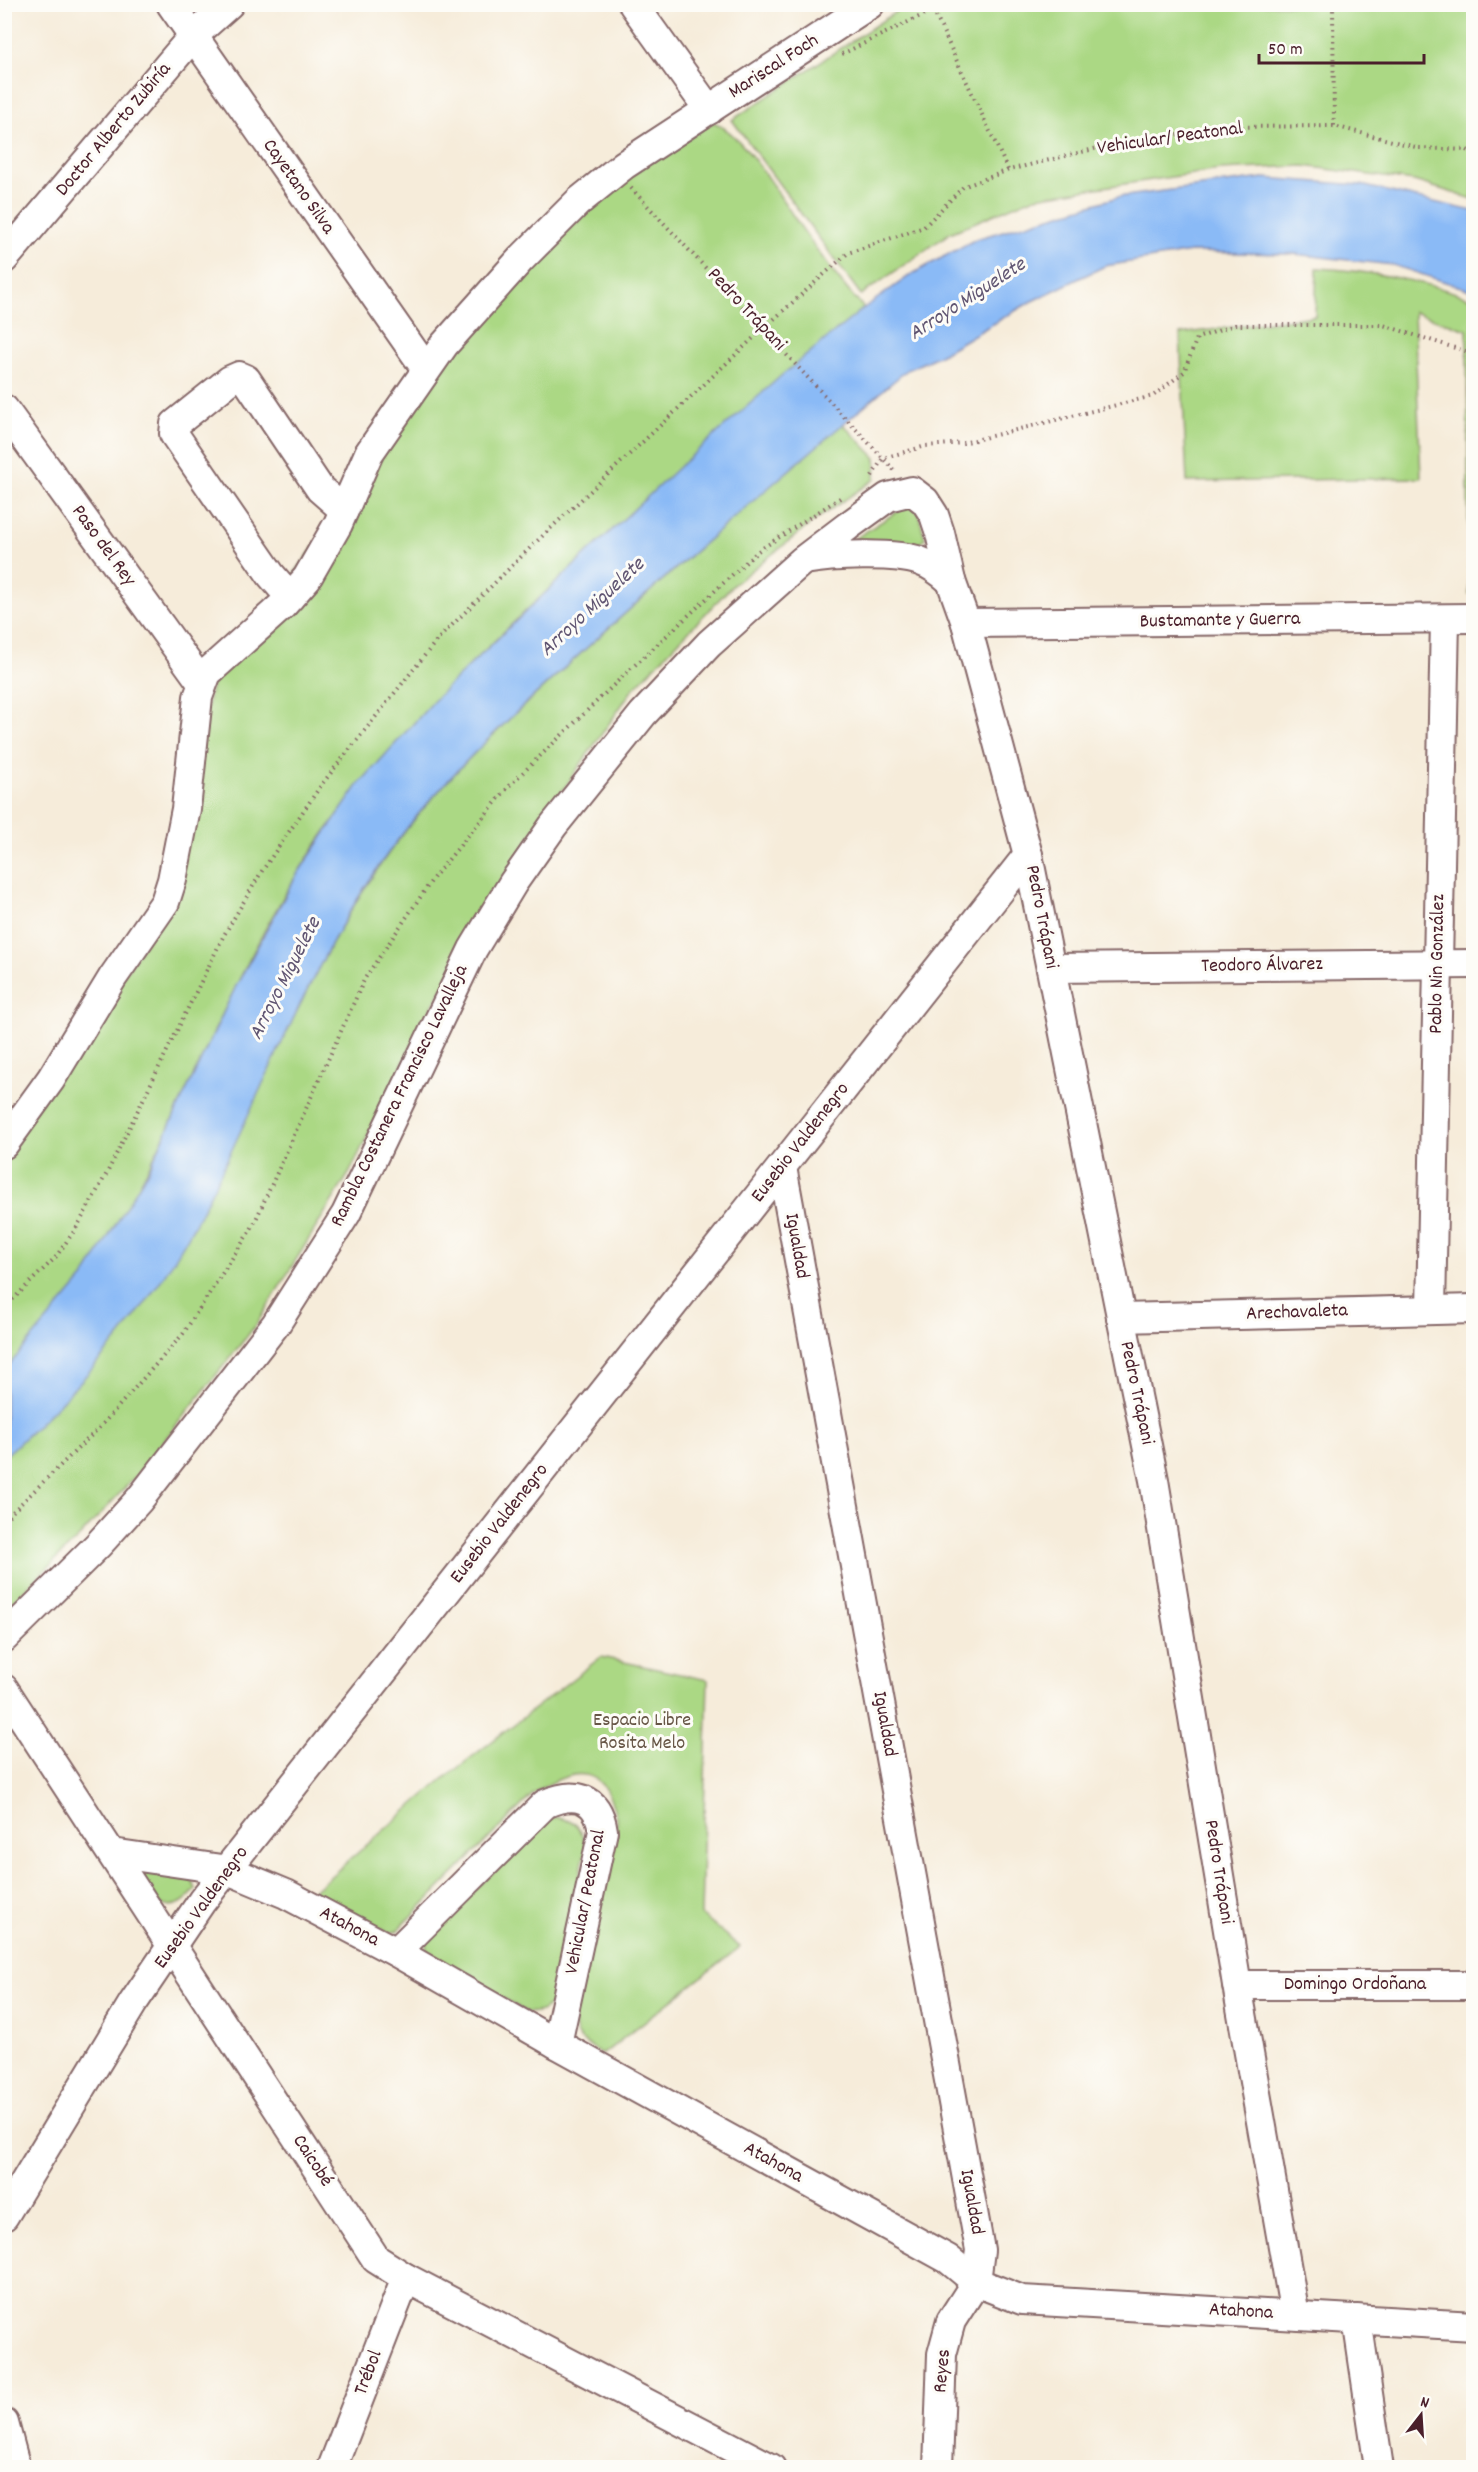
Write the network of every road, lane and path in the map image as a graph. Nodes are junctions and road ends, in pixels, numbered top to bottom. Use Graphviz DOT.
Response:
graph roads {
  1 [pos="171,4"];
  2 [pos="229,4"];
  3 [pos="633,4"];
  4 [pos="870,4"];
  5 [pos="945,4"];
  6 [pos="1333,4"];
  7 [pos="933,10"];
  8 [pos="193,36"];
  9 [pos="832,58"];
  10 [pos="709,110"];
  11 [pos="1334,126"];
  12 [pos="1473,154"];
  13 [pos="1009,170"];
  14 [pos="616,172"];
  15 [pos="4,259"];
  16 [pos="763,329"];
  17 [pos="1473,354"];
  18 [pos="426,369"];
  19 [pos="4,409"];
  20 [pos="875,448"];
  21 [pos="863,482"];
  22 [pos="912,491"];
  23 [pos="846,494"];
  24 [pos="344,510"];
  25 [pos="802,561"];
  26 [pos="951,581"];
  27 [pos="290,597"];
  28 [pos="1473,618"];
  29 [pos="1445,619"];
  30 [pos="966,623"];
  31 [pos="202,684"];
  32 [pos="1028,855"];
  33 [pos="1438,964"];
  34 [pos="1473,964"];
  35 [pos="1051,968"];
  36 [pos="4,1144"];
  37 [pos="782,1167"];
  38 [pos="4,1308"];
  39 [pos="1473,1309"];
  40 [pos="1431,1310"];
  41 [pos="1121,1318"];
  42 [pos="4,1520"];
  43 [pos="4,1638"];
  44 [pos="4,1689"];
  45 [pos="112,1854"];
  46 [pos="228,1870"];
  47 [pos="172,1946"];
  48 [pos="396,1952"];
  49 [pos="1237,1985"];
  50 [pos="1473,1985"];
  51 [pos="557,2044"];
  52 [pos="4,2216"];
  53 [pos="406,2278"];
  54 [pos="975,2282"];
  55 [pos="1295,2315"];
  56 [pos="1357,2319"];
  57 [pos="1473,2326"];
  58 [pos="4,2423"];
  59 [pos="16,2468"];
  60 [pos="332,2468"];
  61 [pos="771,2468"];
  62 [pos="938,2468"];
  63 [pos="1379,2468"];
  1 -- 8 [label="street, Cayetano Silva"];
  2 -- 8 [label="street, Doctor Alberto Zubiría"];
  3 -- 10 [label="street"];
  4 -- 10 [label="street, Mariscal Foch"];
  5 -- 7 [label="path"];
  6 -- 11 [label="path"];
  7 -- 9 [label="path"];
  7 -- 13 [label="path"];
  8 -- 15 [label="street, Doctor Alberto Zubiría"];
  8 -- 18 [label="street, Cayetano Silva"];
  10 -- 14 [label="street, Mariscal Foch"];
  11 -- 12 [label="path, Vehicular/ Peatonal"];
  11 -- 13 [label="path, Vehicular/ Peatonal"];
  13 -- 16 [label="path, Vehicular/ Peatonal"];
  14 -- 16 [label="path, Pedro Trápani"];
  14 -- 18 [label="street, Mariscal Foch"];
  16 -- 20 [label="path, Pedro Trápani"];
  16 -- 38 [label="path, Vehicular/ Peatonal"];
  17 -- 21 [label="path"];
  18 -- 24 [label="street, Mariscal Foch"];
  19 -- 31 [label="street, Paso del Rey"];
  22 -- 25 [label="street, Rambla Costanera Francisco Lavalleja"];
  22 -- 26 [label="street, Pedro Trápani"];
  23 -- 42 [label="path"];
  24 -- 27 [label="street, Mariscal Foch"];
  24 -- 27 [label="street"];
  25 -- 26 [label="street"];
  25 -- 43 [label="street, Rambla Costanera Francisco Lavalleja"];
  26 -- 30 [label="street, Pedro Trápani"];
  27 -- 31 [label="street, Mariscal Foch"];
  28 -- 29 [label="street, Bustamante y Guerra"];
  29 -- 30 [label="street, Bustamante y Guerra"];
  29 -- 33 [label="street, Pablo Nin González"];
  30 -- 32 [label="street, Pedro Trápani"];
  31 -- 36 [label="street"];
  32 -- 35 [label="street, Pedro Trápani"];
  32 -- 37 [label="street, Eusebio Valdenegro"];
  33 -- 34 [label="street, Teodoro Álvarez"];
  33 -- 35 [label="street, Teodoro Álvarez"];
  33 -- 40 [label="street, Pablo Nin González"];
  35 -- 41 [label="street, Pedro Trápani"];
  37 -- 46 [label="street, Eusebio Valdenegro"];
  37 -- 54 [label="street, Igualdad"];
  39 -- 40 [label="street, Arechavaleta"];
  40 -- 41 [label="street, Arechavaleta"];
  41 -- 49 [label="street, Pedro Trápani"];
  44 -- 45 [label="street, Caicobé"];
  45 -- 46 [label="street, Atahona"];
  45 -- 47 [label="street, Caicobé"];
  46 -- 47 [label="street, Eusebio Valdenegro"];
  46 -- 48 [label="street, Atahona"];
  47 -- 52 [label="street, Eusebio Valdenegro"];
  47 -- 53 [label="street, Caicobé"];
  48 -- 51 [label="street, Atahona"];
  48 -- 51 [label="street, Vehicular/ Peatonal"];
  49 -- 50 [label="street, Domingo Ordoñana"];
  49 -- 55 [label="street, Pedro Trápani"];
  51 -- 54 [label="street, Atahona"];
  53 -- 60 [label="street, Trébol"];
  53 -- 61 [label="street, Caicobé"];
  54 -- 55 [label="street, Atahona"];
  54 -- 62 [label="street, Reyes"];
  55 -- 56 [label="street, Atahona"];
  56 -- 57 [label="street, Atahona"];
  56 -- 63 [label="street"];
  58 -- 59 [label="street"];
}
